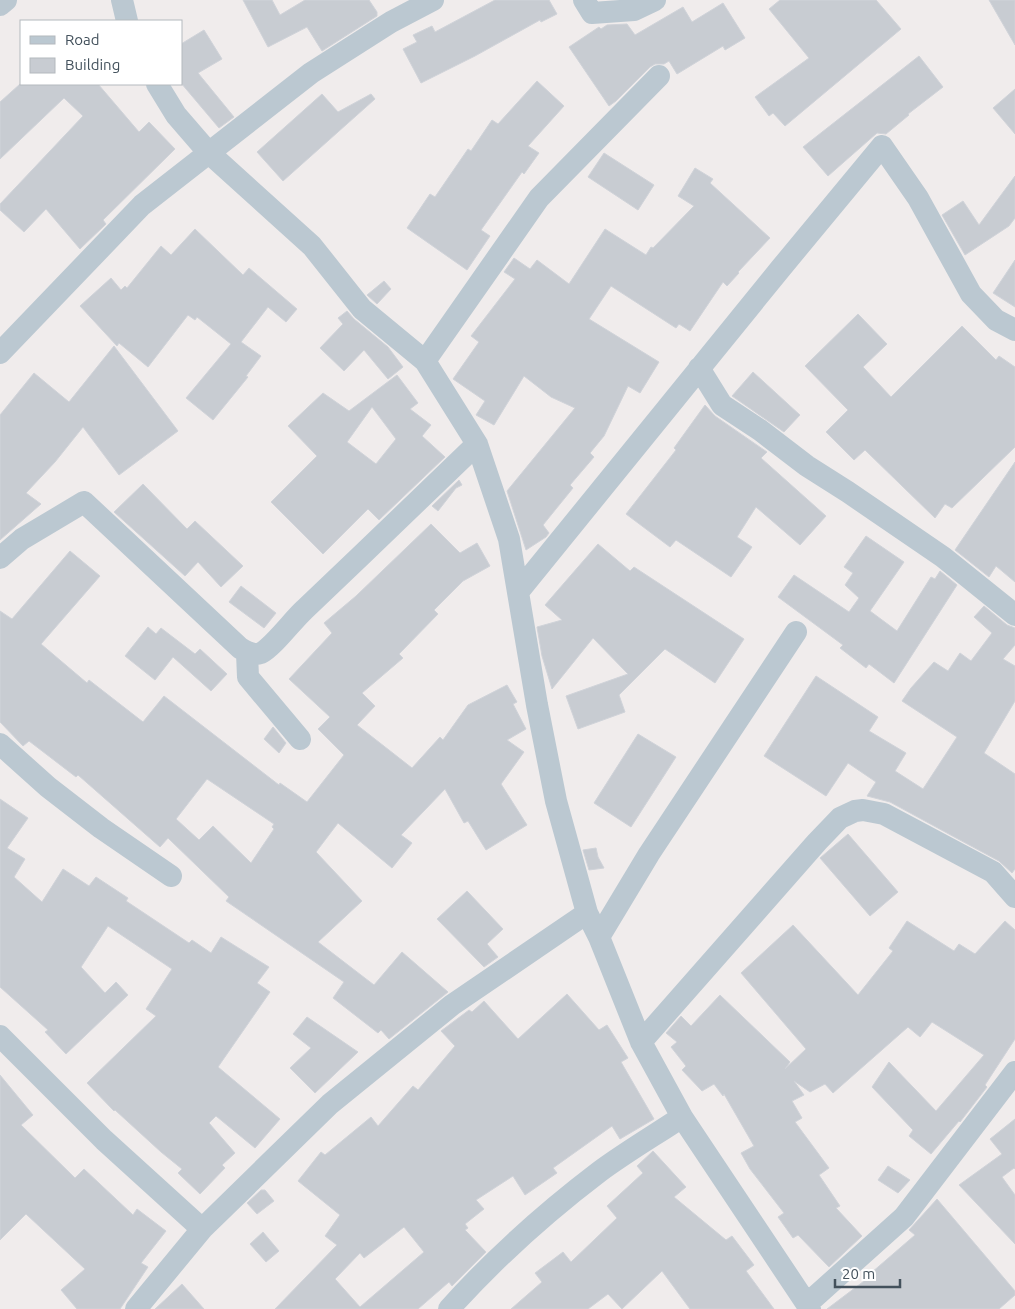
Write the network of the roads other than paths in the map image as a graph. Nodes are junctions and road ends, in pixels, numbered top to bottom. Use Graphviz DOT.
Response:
graph roads {
  1 [pos="6,0"];
  2 [pos="122,0"];
  3 [pos="433,0"];
  4 [pos="584,0"];
  5 [pos="654,0"];
  6 [pos="0,4"];
  7 [pos="128,20"];
  8 [pos="659,76"];
  9 [pos="158,85"];
  10 [pos="208,152"];
  11 [pos="1015,330"];
  12 [pos="0,353"];
  13 [pos="425,361"];
  14 [pos="699,368"];
  15 [pos="477,444"];
  16 [pos="0,558"];
  17 [pos="518,592"];
  18 [pos="1015,615"];
  19 [pos="796,632"];
  20 [pos="247,653"];
  21 [pos="300,739"];
  22 [pos="0,744"];
  23 [pos="171,876"];
  24 [pos="1015,897"];
  25 [pos="586,913"];
  26 [pos="599,937"];
  27 [pos="0,1036"];
  28 [pos="641,1042"];
  29 [pos="1015,1072"];
  30 [pos="682,1117"];
  31 [pos="202,1229"];
  32 [pos="809,1306"];
  33 [pos="136,1309"];
  34 [pos="449,1309"];
  1 -- 6 [label="street"];
  2 -- 7 [label="street"];
  3 -- 10 [label="street"];
  4 -- 5 [label="street"];
  8 -- 13 [label="street"];
  9 -- 10 [label="street"];
  10 -- 12 [label="street"];
  10 -- 13 [label="street"];
  11 -- 14 [label="street"];
  13 -- 15 [label="street"];
  14 -- 17 [label="street"];
  14 -- 18 [label="street"];
  15 -- 17 [label="street"];
  15 -- 20 [label="street"];
  16 -- 20 [label="street"];
  17 -- 25 [label="street"];
  19 -- 26 [label="street"];
  20 -- 21 [label="street"];
  22 -- 23 [label="street"];
  24 -- 28 [label="street"];
  25 -- 26 [label="street"];
  25 -- 31 [label="street"];
  26 -- 28 [label="street"];
  27 -- 31 [label="street"];
  28 -- 30 [label="street"];
  29 -- 32 [label="street"];
  30 -- 32 [label="street"];
  30 -- 34 [label="street"];
  31 -- 33 [label="street"];
}
